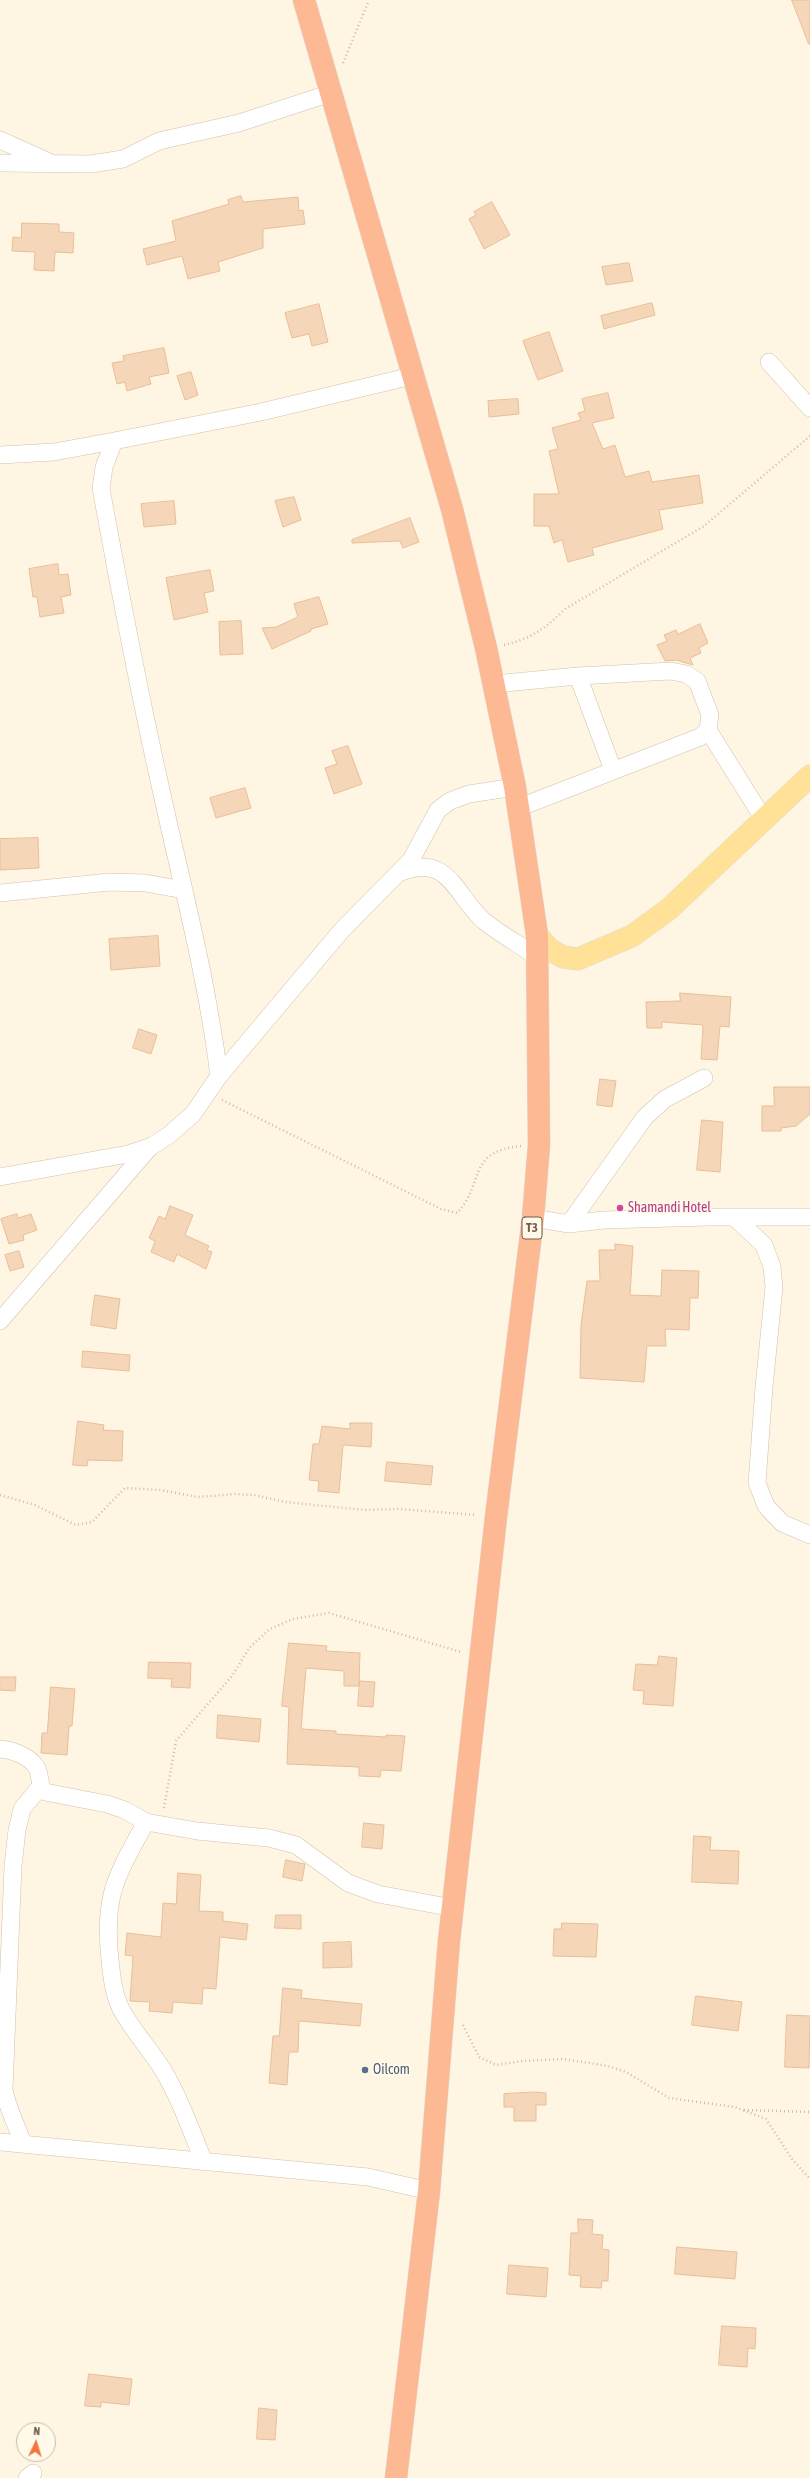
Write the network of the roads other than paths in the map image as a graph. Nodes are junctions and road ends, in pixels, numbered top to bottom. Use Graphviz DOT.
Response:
graph roads {
  1 [pos="304,0"];
  2 [pos="331,93"];
  3 [pos="0,140"];
  4 [pos="0,163"];
  5 [pos="51,163"];
  6 [pos="769,362"];
  7 [pos="412,376"];
  8 [pos="810,408"];
  9 [pos="114,441"];
  10 [pos="0,455"];
  11 [pos="578,676"];
  12 [pos="494,684"];
  13 [pos="708,730"];
  14 [pos="613,770"];
  15 [pos="810,776"];
  16 [pos="515,787"];
  17 [pos="518,808"];
  18 [pos="763,818"];
  19 [pos="401,872"];
  20 [pos="184,890"];
  21 [pos="0,893"];
  22 [pos="537,935"];
  23 [pos="537,957"];
  24 [pos="218,1076"];
  25 [pos="704,1078"];
  26 [pos="152,1146"];
  27 [pos="0,1177"];
  28 [pos="734,1217"];
  29 [pos="810,1217"];
  30 [pos="533,1218"];
  31 [pos="569,1224"];
  32 [pos="0,1321"];
  33 [pos="810,1535"];
  34 [pos="0,1749"];
  35 [pos="40,1787"];
  36 [pos="150,1823"];
  37 [pos="453,1908"];
  38 [pos="0,2142"];
  39 [pos="23,2144"];
  40 [pos="204,2162"];
  41 [pos="429,2190"];
  42 [pos="396,2478"];
  1 -- 2 [label="highway, T3"];
  2 -- 5 [label="street"];
  2 -- 7 [label="highway, T3"];
  3 -- 5 [label="street"];
  4 -- 5 [label="street"];
  6 -- 8 [label="street"];
  7 -- 9 [label="street"];
  7 -- 12 [label="highway, T3"];
  9 -- 10 [label="street"];
  9 -- 20 [label="street"];
  11 -- 12 [label="street"];
  11 -- 13 [label="street"];
  11 -- 14 [label="street"];
  12 -- 16 [label="highway, T3"];
  13 -- 14 [label="street"];
  13 -- 18 [label="street"];
  14 -- 17 [label="street"];
  15 -- 18 [label="main road"];
  16 -- 17 [label="highway, T3"];
  16 -- 19 [label="street"];
  17 -- 22 [label="highway, T3"];
  18 -- 22 [label="main road"];
  19 -- 23 [label="street"];
  19 -- 24 [label="street"];
  20 -- 21 [label="street"];
  20 -- 24 [label="street"];
  22 -- 23 [label="highway, T3"];
  23 -- 30 [label="highway, T3"];
  24 -- 26 [label="street"];
  25 -- 31 [label="street"];
  26 -- 27 [label="street"];
  26 -- 32 [label="street"];
  28 -- 29 [label="street"];
  28 -- 31 [label="street"];
  28 -- 33 [label="street"];
  30 -- 31 [label="street"];
  30 -- 37 [label="highway, T3"];
  34 -- 35 [label="street"];
  35 -- 36 [label="street"];
  35 -- 39 [label="street"];
  36 -- 37 [label="street"];
  36 -- 40 [label="street"];
  37 -- 41 [label="highway, T3"];
  38 -- 39 [label="street"];
  39 -- 40 [label="street"];
  40 -- 41 [label="street"];
  41 -- 42 [label="highway, T3"];
}
